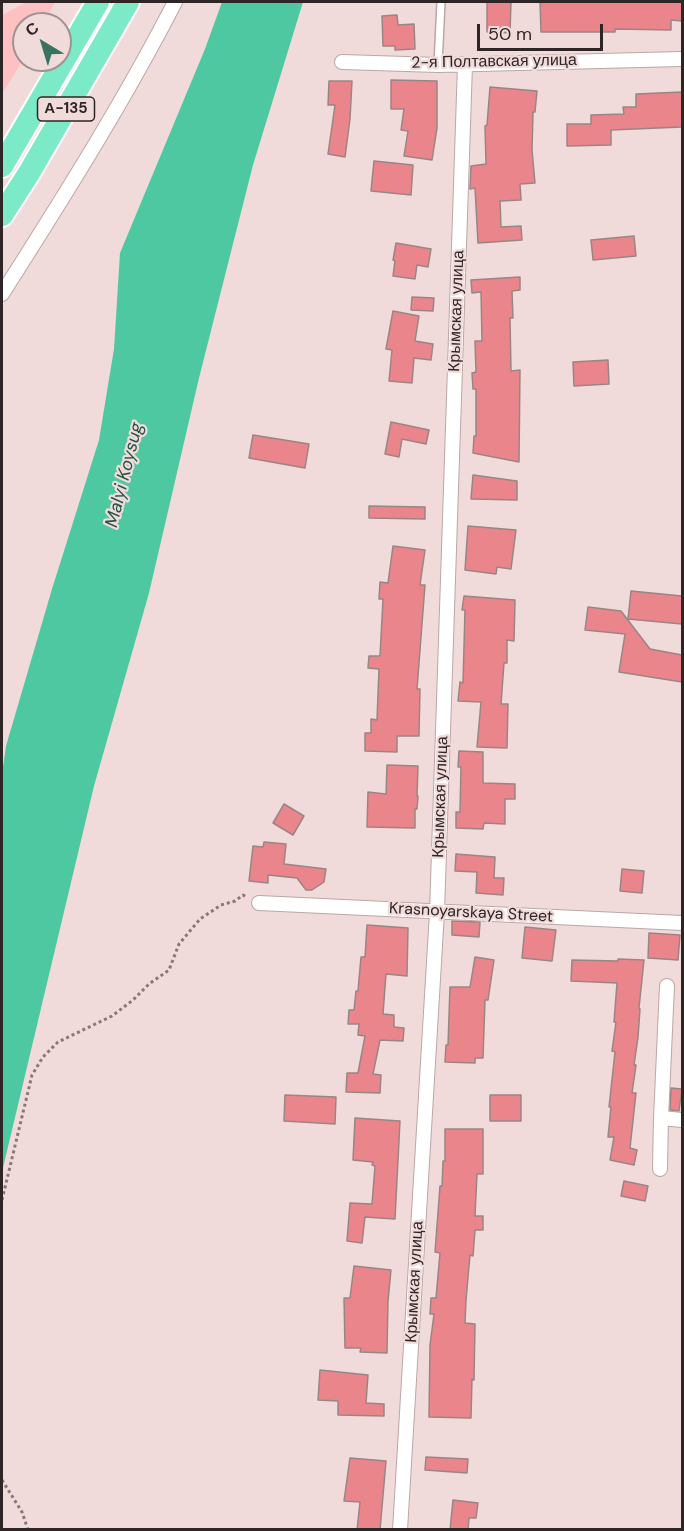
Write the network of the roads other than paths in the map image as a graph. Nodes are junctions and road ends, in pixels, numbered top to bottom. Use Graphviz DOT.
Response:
graph roads {
  1 [pos="98,2"];
  2 [pos="129,2"];
  3 [pos="174,2"];
  4 [pos="441,2"];
  5 [pos="682,59"];
  6 [pos="342,62"];
  7 [pos="465,64"];
  8 [pos="438,65"];
  9 [pos="2,166"];
  10 [pos="2,215"];
  11 [pos="2,294"];
  12 [pos="259,903"];
  13 [pos="437,912"];
  14 [pos="682,923"];
  15 [pos="667,986"];
  16 [pos="661,1118"];
  17 [pos="682,1120"];
  18 [pos="660,1170"];
  19 [pos="400,1530"];
  1 -- 9 [label="highway, А-135"];
  2 -- 10 [label="highway, А-135"];
  3 -- 11 [label="street"];
  4 -- 8 [label="lane"];
  5 -- 7 [label="street, 2-я Полтавская улица"];
  6 -- 8 [label="street, 2-я Полтавская улица"];
  7 -- 8 [label="street, 2-я Полтавская улица"];
  7 -- 13 [label="street, Крымская улица"];
  12 -- 13 [label="street, Krasnoyarskaya Street"];
  13 -- 14 [label="street, Krasnoyarskaya Street"];
  13 -- 19 [label="street, Крымская улица"];
  15 -- 16 [label="street"];
  16 -- 17 [label="street"];
  16 -- 18 [label="street"];
}
